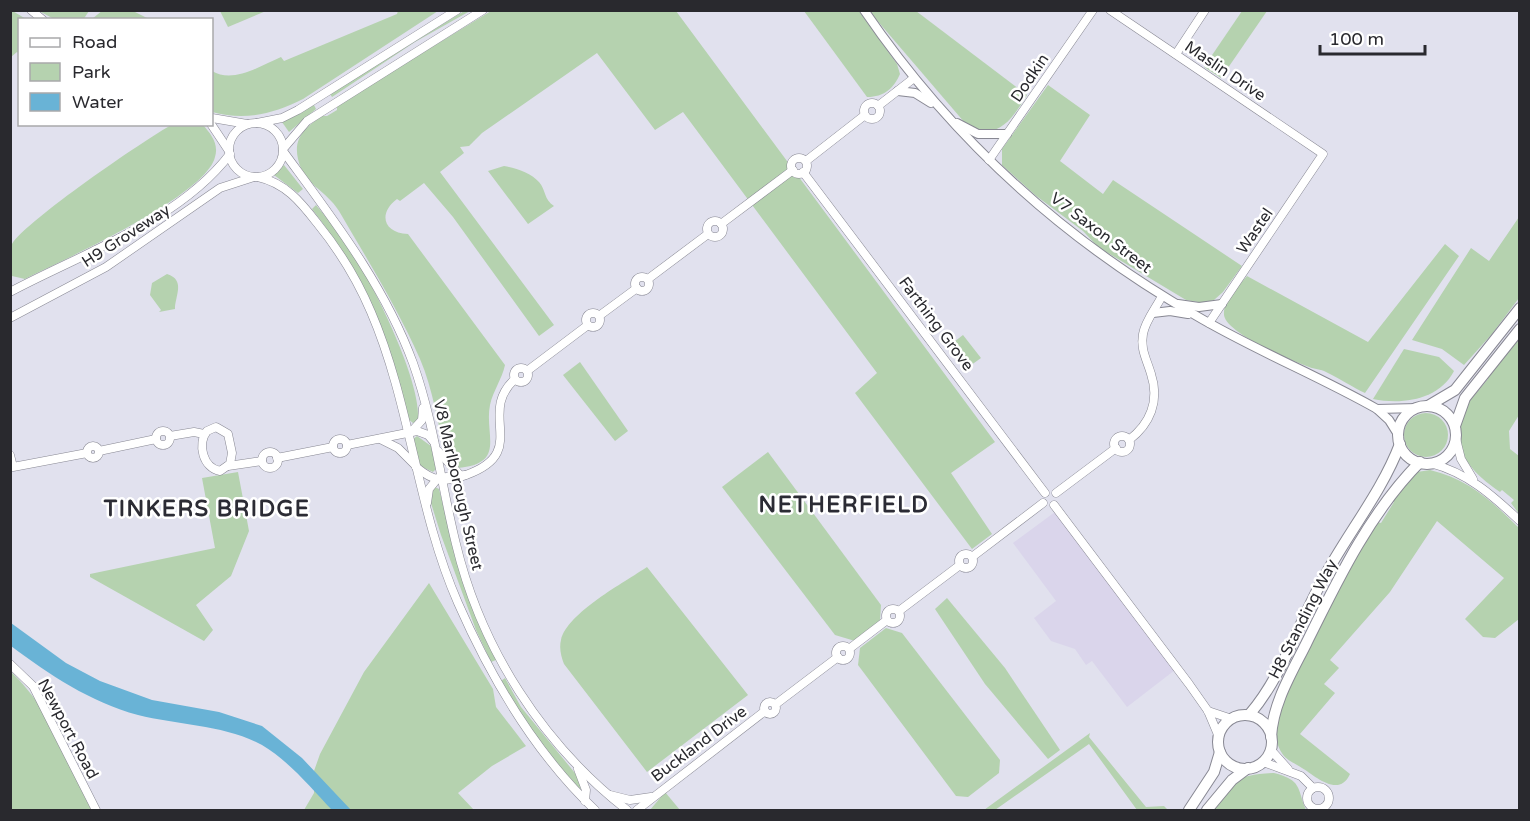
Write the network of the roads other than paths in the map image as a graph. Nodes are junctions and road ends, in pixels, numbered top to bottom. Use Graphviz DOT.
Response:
graph roads {
  1 [pos="457,10"];
  2 [pos="483,10"];
  3 [pos="864,10"];
  4 [pos="1093,10"];
  5 [pos="1110,10"];
  6 [pos="1205,10"];
  7 [pos="1176,54"];
  8 [pos="914,78"];
  9 [pos="898,91"];
  10 [pos="944,112"];
  11 [pos="213,118"];
  12 [pos="951,120"];
  13 [pos="253,124"];
  14 [pos="212,126"];
  15 [pos="1007,134"];
  16 [pos="283,150"];
  17 [pos="229,152"];
  18 [pos="1323,154"];
  19 [pos="988,159"];
  20 [pos="806,161"];
  21 [pos="793,170"];
  22 [pos="803,172"];
  23 [pos="256,177"];
  24 [pos="10,292"];
  25 [pos="1162,296"];
  26 [pos="1175,304"];
  27 [pos="1222,304"];
  28 [pos="1520,308"];
  29 [pos="1153,313"];
  30 [pos="13,316"];
  31 [pos="1197,317"];
  32 [pos="1209,323"];
  33 [pos="1520,329"];
  34 [pos="1480,369"];
  35 [pos="424,401"];
  36 [pos="1423,407"];
  37 [pos="1376,408"];
  38 [pos="1455,426"];
  39 [pos="408,432"];
  40 [pos="204,434"];
  41 [pos="378,438"];
  42 [pos="1456,439"];
  43 [pos="1399,440"];
  44 [pos="435,445"];
  45 [pos="10,455"];
  46 [pos="1425,463"];
  47 [pos="228,466"];
  48 [pos="415,466"];
  49 [pos="463,475"];
  50 [pos="440,480"];
  51 [pos="1474,480"];
  52 [pos="1045,493"];
  53 [pos="1056,493"];
  54 [pos="1044,502"];
  55 [pos="1054,505"];
  56 [pos="427,511"];
  57 [pos="1520,521"];
  58 [pos="10,664"];
  59 [pos="1208,711"];
  60 [pos="1249,715"];
  61 [pos="1232,719"];
  62 [pos="1271,737"];
  63 [pos="1219,738"];
  64 [pos="1270,750"];
  65 [pos="1220,752"];
  66 [pos="574,762"];
  67 [pos="1263,762"];
  68 [pos="1248,768"];
  69 [pos="1292,772"];
  70 [pos="1313,788"];
  71 [pos="607,794"];
  72 [pos="584,797"];
  73 [pos="651,798"];
  74 [pos="1190,809"];
  75 [pos="96,810"];
  76 [pos="595,810"];
  77 [pos="627,810"];
  78 [pos="637,810"];
  79 [pos="644,810"];
  80 [pos="1207,810"];
  81 [pos="1314,810"];
  1 -- 13 [label="street"];
  2 -- 16 [label="street"];
  3 -- 8 [label="main road, V7 Saxon Street"];
  4 -- 15 [label="street, Dodkin"];
  5 -- 7 [label="street, Maslin Drive"];
  6 -- 7 [label="street"];
  7 -- 18 [label="street, Maslin Drive"];
  8 -- 9 [label="street"];
  8 -- 10 [label="main road, V7 Saxon Street"];
  9 -- 10 [label="main road"];
  9 -- 20 [label="street"];
  10 -- 12 [label="main road, V7 Saxon Street"];
  11 -- 13 [label="street"];
  12 -- 15 [label="main road"];
  12 -- 19 [label="main road, V7 Saxon Street"];
  13 -- 16 [label="street"];
  13 -- 17 [label="street"];
  14 -- 17 [label="street"];
  15 -- 19 [label="street, Dodkin"];
  16 -- 23 [label="street"];
  16 -- 35 [label="street, V8 Marlborough Street"];
  17 -- 23 [label="street"];
  17 -- 24 [label="street, H9 Groveway"];
  18 -- 27 [label="street, Wastel"];
  19 -- 25 [label="main road, V7 Saxon Street"];
  20 -- 21 [label="street"];
  20 -- 22 [label="street"];
  21 -- 22 [label="street"];
  21 -- 49 [label="street"];
  22 -- 52 [label="street, Farthing Grove"];
  23 -- 30 [label="street, H9 Groveway"];
  23 -- 39 [label="street, V8 Marlborough Street"];
  25 -- 26 [label="main road, V7 Saxon Street"];
  25 -- 29 [label="street"];
  26 -- 27 [label="main road"];
  26 -- 31 [label="main road, V7 Saxon Street"];
  27 -- 32 [label="street, Wastel"];
  28 -- 34 [label="highway"];
  29 -- 31 [label="main road"];
  29 -- 53 [label="street"];
  31 -- 32 [label="main road, V7 Saxon Street"];
  32 -- 37 [label="main road, V7 Saxon Street"];
  33 -- 34 [label="highway"];
  34 -- 36 [label="highway"];
  34 -- 38 [label="highway"];
  35 -- 39 [label="street"];
  35 -- 44 [label="street, V8 Marlborough Street"];
  36 -- 37 [label="main road, V7 Saxon Street"];
  36 -- 38 [label="highway"];
  36 -- 43 [label="highway"];
  37 -- 43 [label="main road, V7 Saxon Street"];
  38 -- 42 [label="highway"];
  39 -- 41 [label="street"];
  39 -- 44 [label="street"];
  39 -- 48 [label="street, V8 Marlborough Street"];
  40 -- 45 [label="street"];
  40 -- 47 [label="street"];
  40 -- 47 [label="street"];
  41 -- 47 [label="street"];
  41 -- 48 [label="street"];
  42 -- 46 [label="highway"];
  42 -- 51 [label="street"];
  43 -- 46 [label="highway"];
  43 -- 60 [label="highway, H8 Standing Way"];
  44 -- 49 [label="street"];
  44 -- 50 [label="street, V8 Marlborough Street"];
  46 -- 51 [label="street"];
  46 -- 62 [label="highway, H8 Standing Way"];
  48 -- 50 [label="street"];
  48 -- 56 [label="street, V8 Marlborough Street"];
  49 -- 50 [label="street"];
  50 -- 56 [label="street"];
  50 -- 66 [label="street, V8 Marlborough Street"];
  51 -- 57 [label="street"];
  52 -- 53 [label="street"];
  52 -- 54 [label="street"];
  53 -- 55 [label="street"];
  54 -- 55 [label="street"];
  54 -- 73 [label="street, Buckland Drive"];
  55 -- 59 [label="street"];
  56 -- 72 [label="street, V8 Marlborough Street"];
  58 -- 75 [label="street, Newport Road"];
  59 -- 61 [label="street"];
  59 -- 63 [label="street"];
  60 -- 61 [label="highway"];
  60 -- 62 [label="highway"];
  61 -- 63 [label="highway"];
  62 -- 64 [label="highway"];
  63 -- 65 [label="highway"];
  64 -- 67 [label="highway"];
  64 -- 69 [label="street"];
  65 -- 68 [label="highway"];
  65 -- 74 [label="highway"];
  66 -- 71 [label="street, V8 Marlborough Street"];
  66 -- 72 [label="street"];
  67 -- 68 [label="highway"];
  67 -- 69 [label="street"];
  68 -- 80 [label="highway"];
  69 -- 70 [label="street"];
  70 -- 81 [label="street"];
  70 -- 81 [label="street"];
  71 -- 72 [label="street"];
  71 -- 73 [label="street"];
  71 -- 77 [label="street, V8 Marlborough Street"];
  72 -- 76 [label="street, V8 Marlborough Street"];
  73 -- 78 [label="street, Buckland Drive"];
  73 -- 79 [label="street, Buckland Drive"];
}
